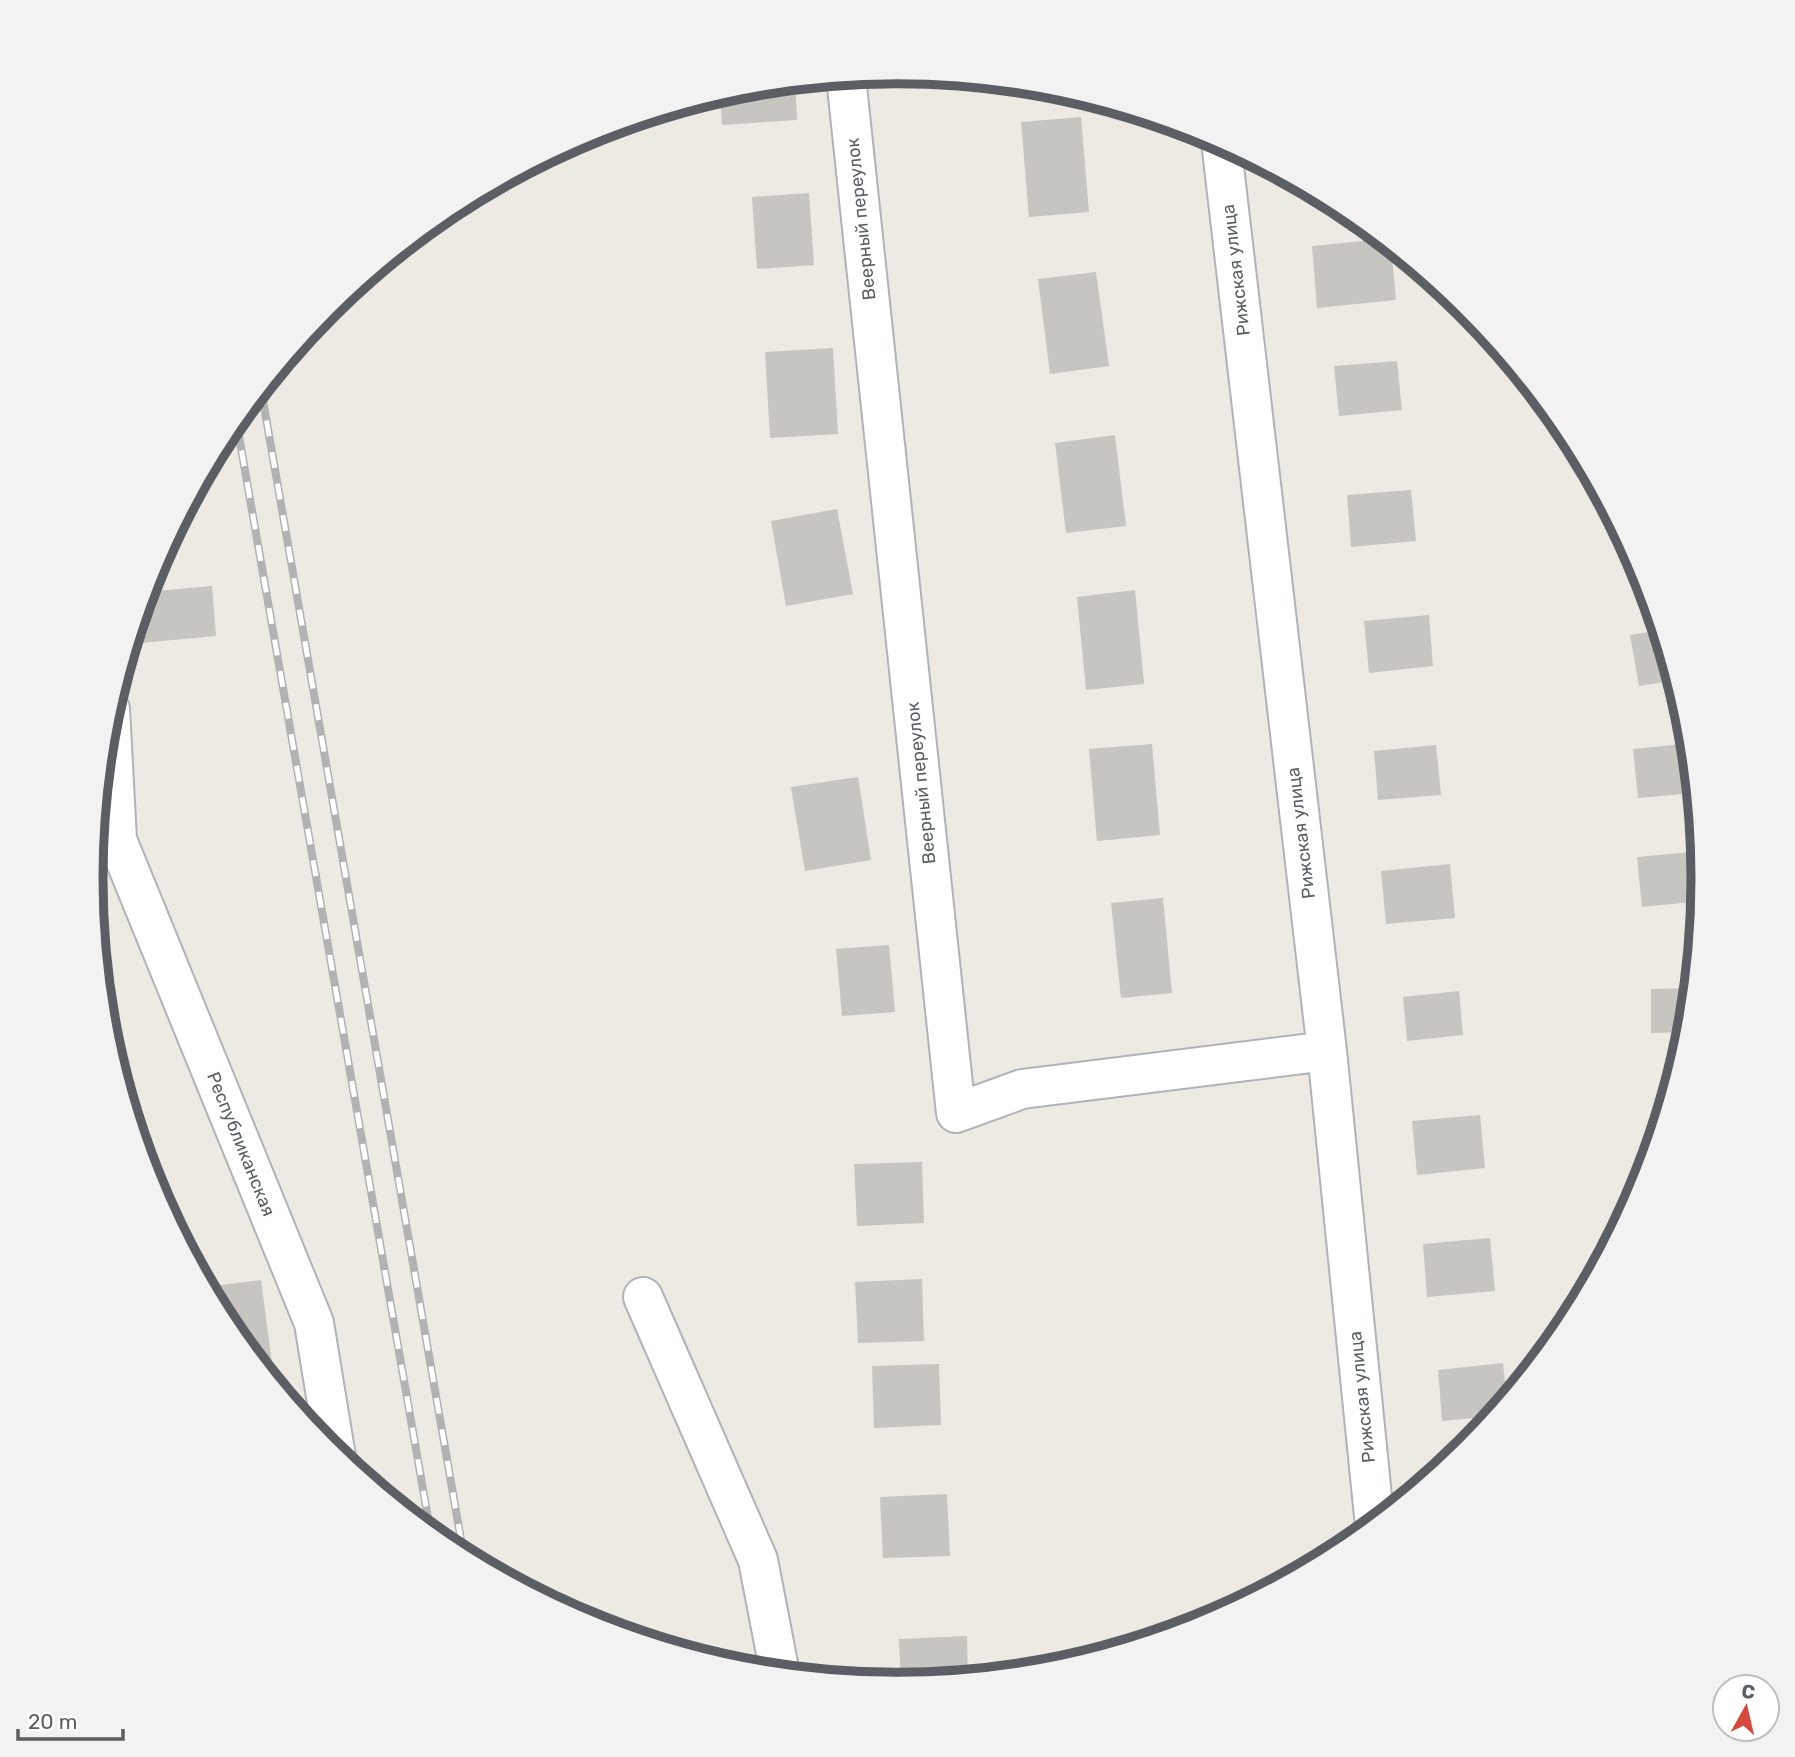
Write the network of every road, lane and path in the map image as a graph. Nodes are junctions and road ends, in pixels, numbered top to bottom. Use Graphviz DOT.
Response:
graph roads {
  1 [pos="847,86"];
  2 [pos="1222,154"];
  3 [pos="107,804"];
  4 [pos="106,844"];
  5 [pos="1326,1051"];
  6 [pos="643,1297"];
  7 [pos="333,1436"];
  8 [pos="1374,1514"];
  9 [pos="778,1663"];
  1 -- 5 [label="street, Веерный переулок"];
  2 -- 5 [label="street, Рижская улица"];
  3 -- 4 [label="street, Республиканская"];
  4 -- 7 [label="street, Республиканская"];
  5 -- 8 [label="street, Рижская улица"];
  6 -- 9 [label="street"];
}
